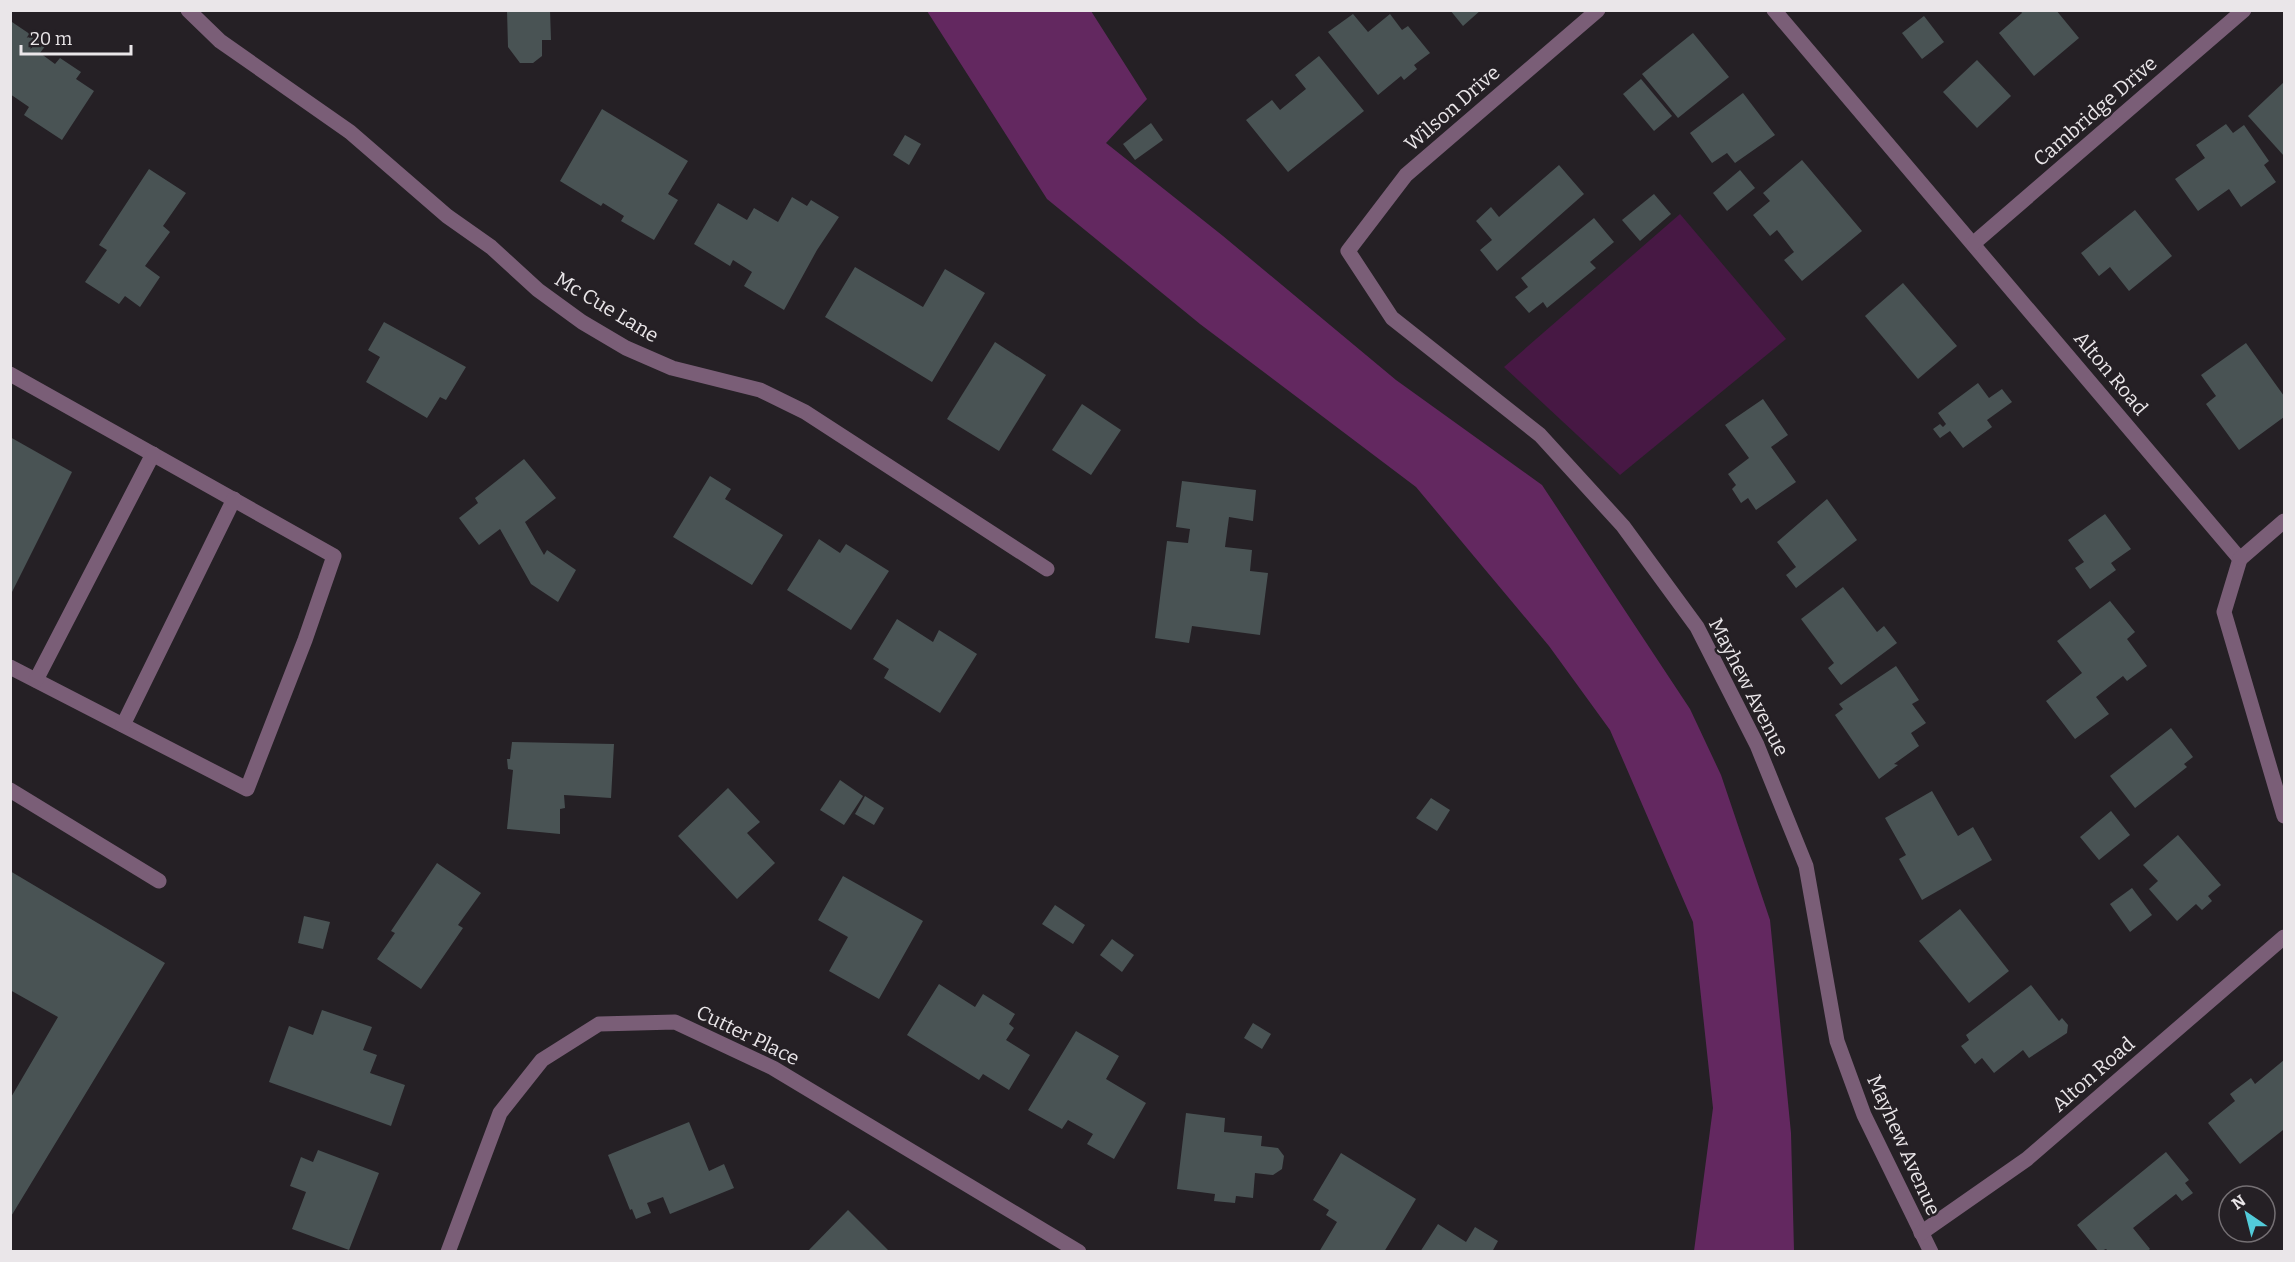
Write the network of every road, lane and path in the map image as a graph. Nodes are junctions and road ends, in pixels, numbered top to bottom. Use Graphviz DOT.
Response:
graph roads {
  1 [pos="188,10"];
  2 [pos="1598,10"];
  3 [pos="1774,10"];
  4 [pos="2244,10"];
  5 [pos="1974,243"];
  6 [pos="1348,251"];
  7 [pos="10,374"];
  8 [pos="153,454"];
  9 [pos="234,499"];
  10 [pos="2284,521"];
  11 [pos="2240,559"];
  12 [pos="1047,569"];
  13 [pos="10,667"];
  14 [pos="36,680"];
  15 [pos="123,725"];
  16 [pos="10,790"];
  17 [pos="2284,816"];
  18 [pos="159,881"];
  19 [pos="2284,937"];
  20 [pos="1921,1233"];
  21 [pos="448,1251"];
  22 [pos="1079,1251"];
  23 [pos="1931,1251"];
  1 -- 12 [label="street, Mc Cue Lane"];
  2 -- 6 [label="street, Wilson Drive"];
  3 -- 5 [label="street, Alton Road"];
  4 -- 5 [label="street, Cambridge Drive"];
  5 -- 11 [label="street, Alton Road"];
  6 -- 20 [label="street, Mayhew Avenue"];
  7 -- 8 [label="street"];
  8 -- 9 [label="street"];
  8 -- 14 [label="street"];
  9 -- 15 [label="street"];
  9 -- 15 [label="street"];
  10 -- 11 [label="street"];
  11 -- 17 [label="street"];
  13 -- 14 [label="street"];
  14 -- 15 [label="street"];
  16 -- 18 [label="street"];
  19 -- 20 [label="street, Alton Road"];
  20 -- 23 [label="street, Mayhew Avenue"];
  21 -- 22 [label="street, Cutter Place"];
}
